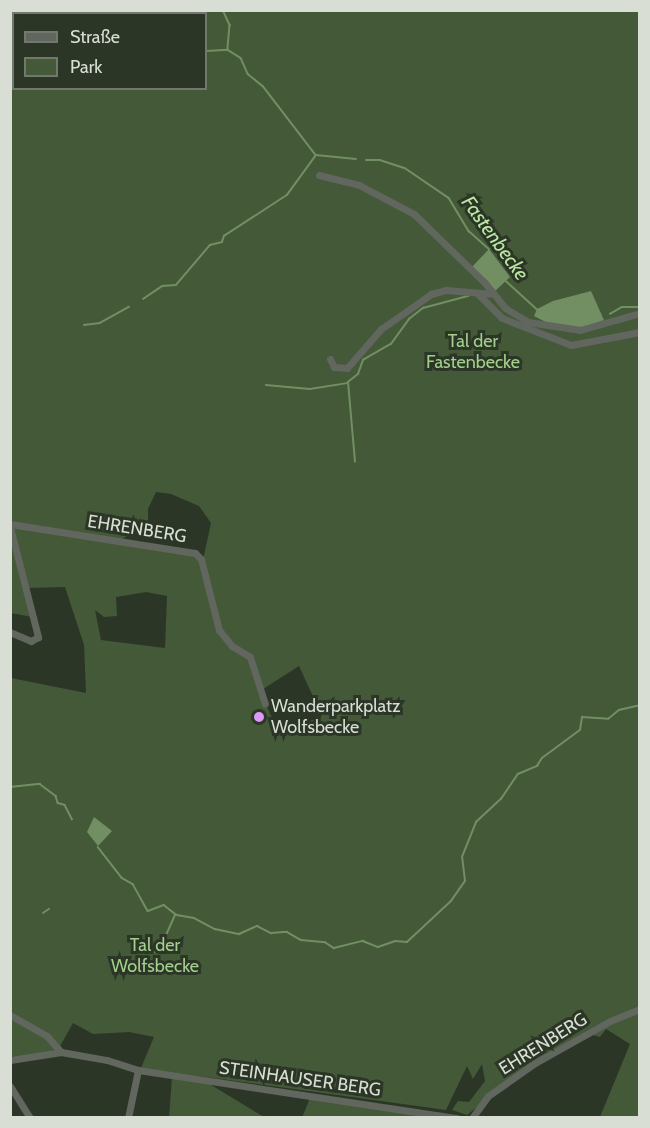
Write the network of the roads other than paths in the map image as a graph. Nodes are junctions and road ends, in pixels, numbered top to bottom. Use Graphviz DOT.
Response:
graph roads {
  1 [pos="319,175"];
  2 [pos="477,294"];
  3 [pos="494,294"];
  4 [pos="639,313"];
  5 [pos="639,332"];
  6 [pos="330,359"];
  7 [pos="10,525"];
  8 [pos="10,632"];
  9 [pos="265,704"];
  10 [pos="639,1009"];
  11 [pos="10,1015"];
  12 [pos="61,1052"];
  13 [pos="10,1060"];
  14 [pos="138,1070"];
  15 [pos="10,1086"];
  16 [pos="30,1118"];
  17 [pos="128,1118"];
  18 [pos="457,1118"];
  19 [pos="472,1118"];
  1 -- 3 [label="street"];
  2 -- 3 [label="street"];
  2 -- 5 [label="street"];
  2 -- 6 [label="street"];
  3 -- 4 [label="street"];
  7 -- 8 [label="street"];
  7 -- 9 [label="street, EHRENBERG"];
  10 -- 19 [label="street, EHRENBERG"];
  11 -- 12 [label="street"];
  12 -- 13 [label="street"];
  12 -- 14 [label="street, STEINHAUSER BERG"];
  14 -- 17 [label="street"];
  14 -- 18 [label="street, STEINHAUSER BERG"];
  15 -- 16 [label="street"];
}
